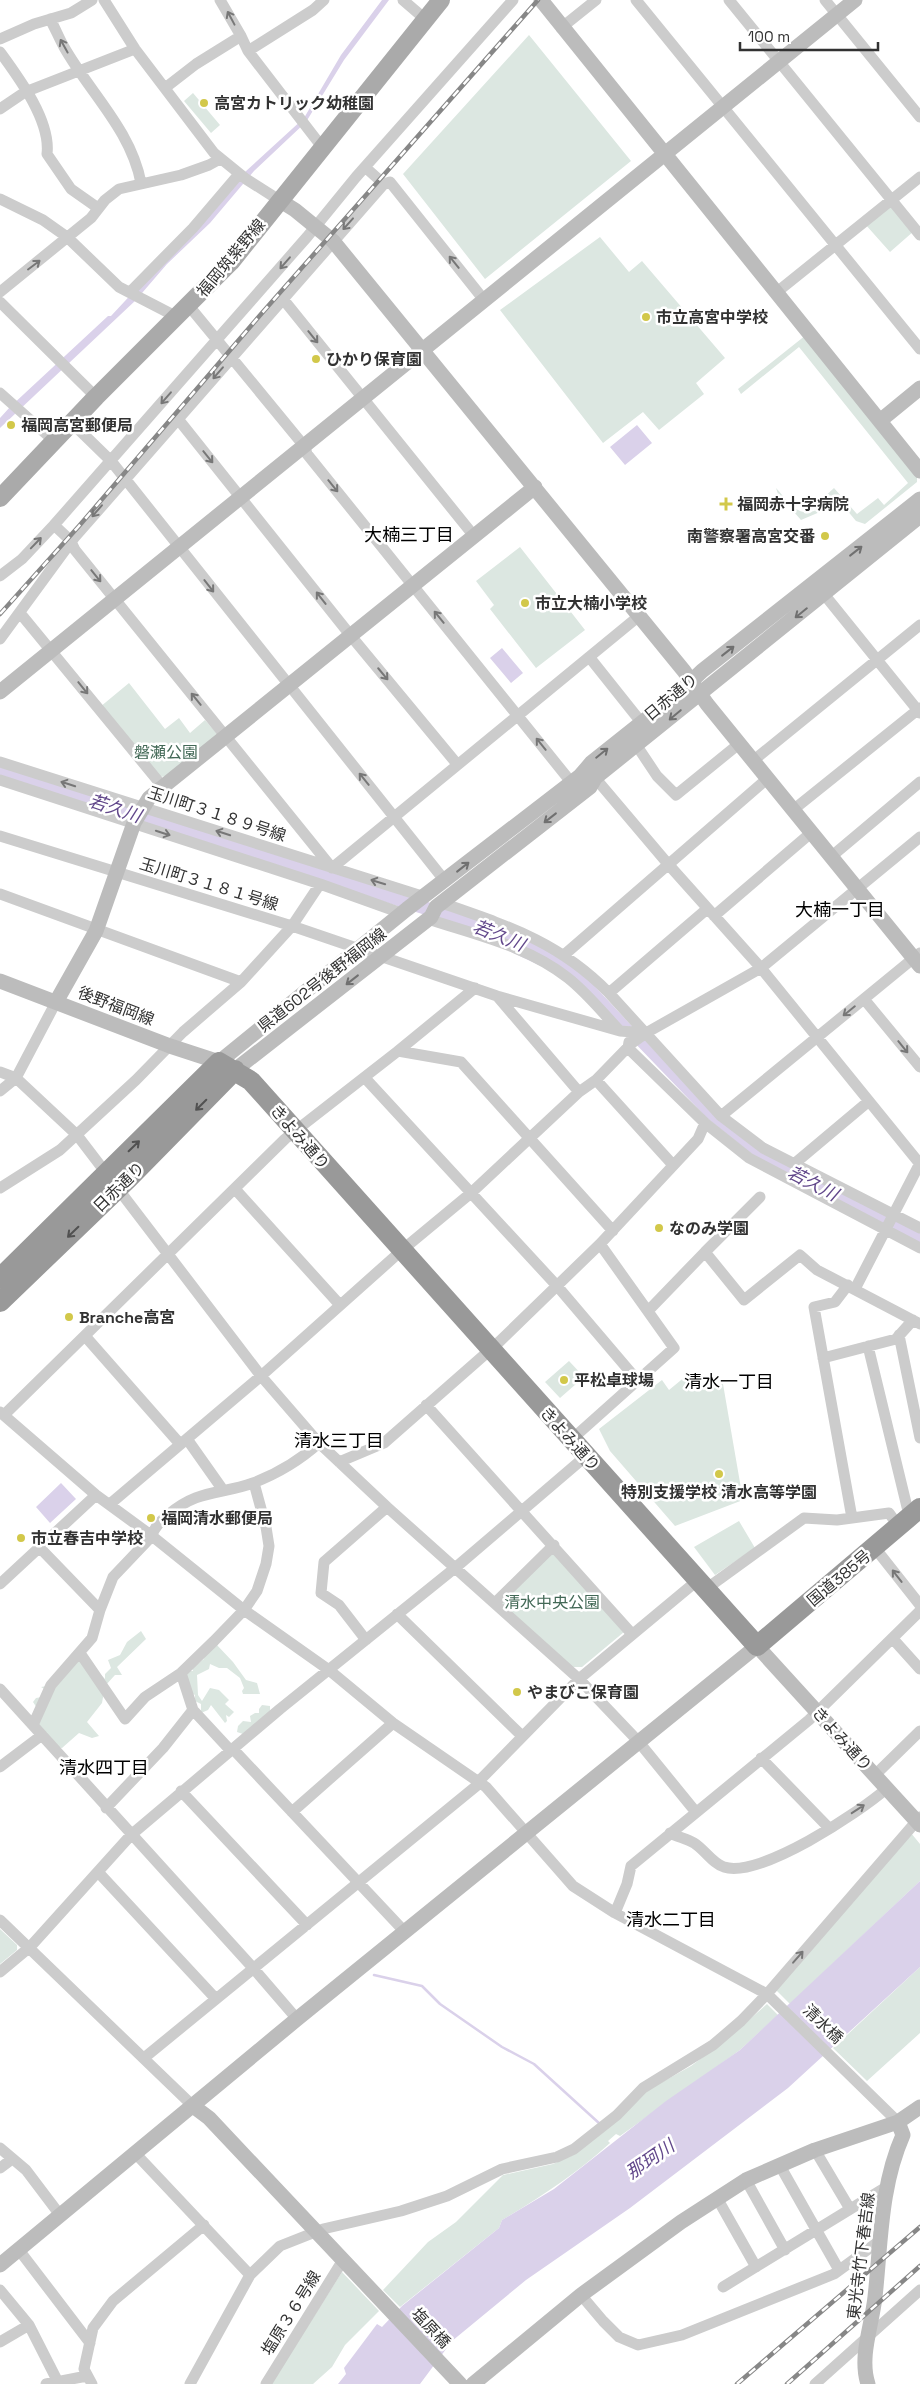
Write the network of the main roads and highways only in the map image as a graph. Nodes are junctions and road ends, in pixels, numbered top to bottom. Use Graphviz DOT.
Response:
graph roads {
  1 [pos="441,0"];
  2 [pos="0,498"];
  3 [pos="227,1066"];
  4 [pos="112,1181"];
  5 [pos="0,1278"];
  6 [pos="0,1302"];
  7 [pos="910,1517"];
  8 [pos="757,1646"];
  1 -- 2 [label="main road, 福岡筑紫野線"];
  3 -- 4 [label="highway, 日赤通り"];
  3 -- 8 [label="highway, きよみ通り"];
  4 -- 5 [label="highway, 日赤通り"];
  4 -- 6 [label="highway, 日赤通り, one-way"];
  7 -- 8 [label="highway, 国道385号"];
}
